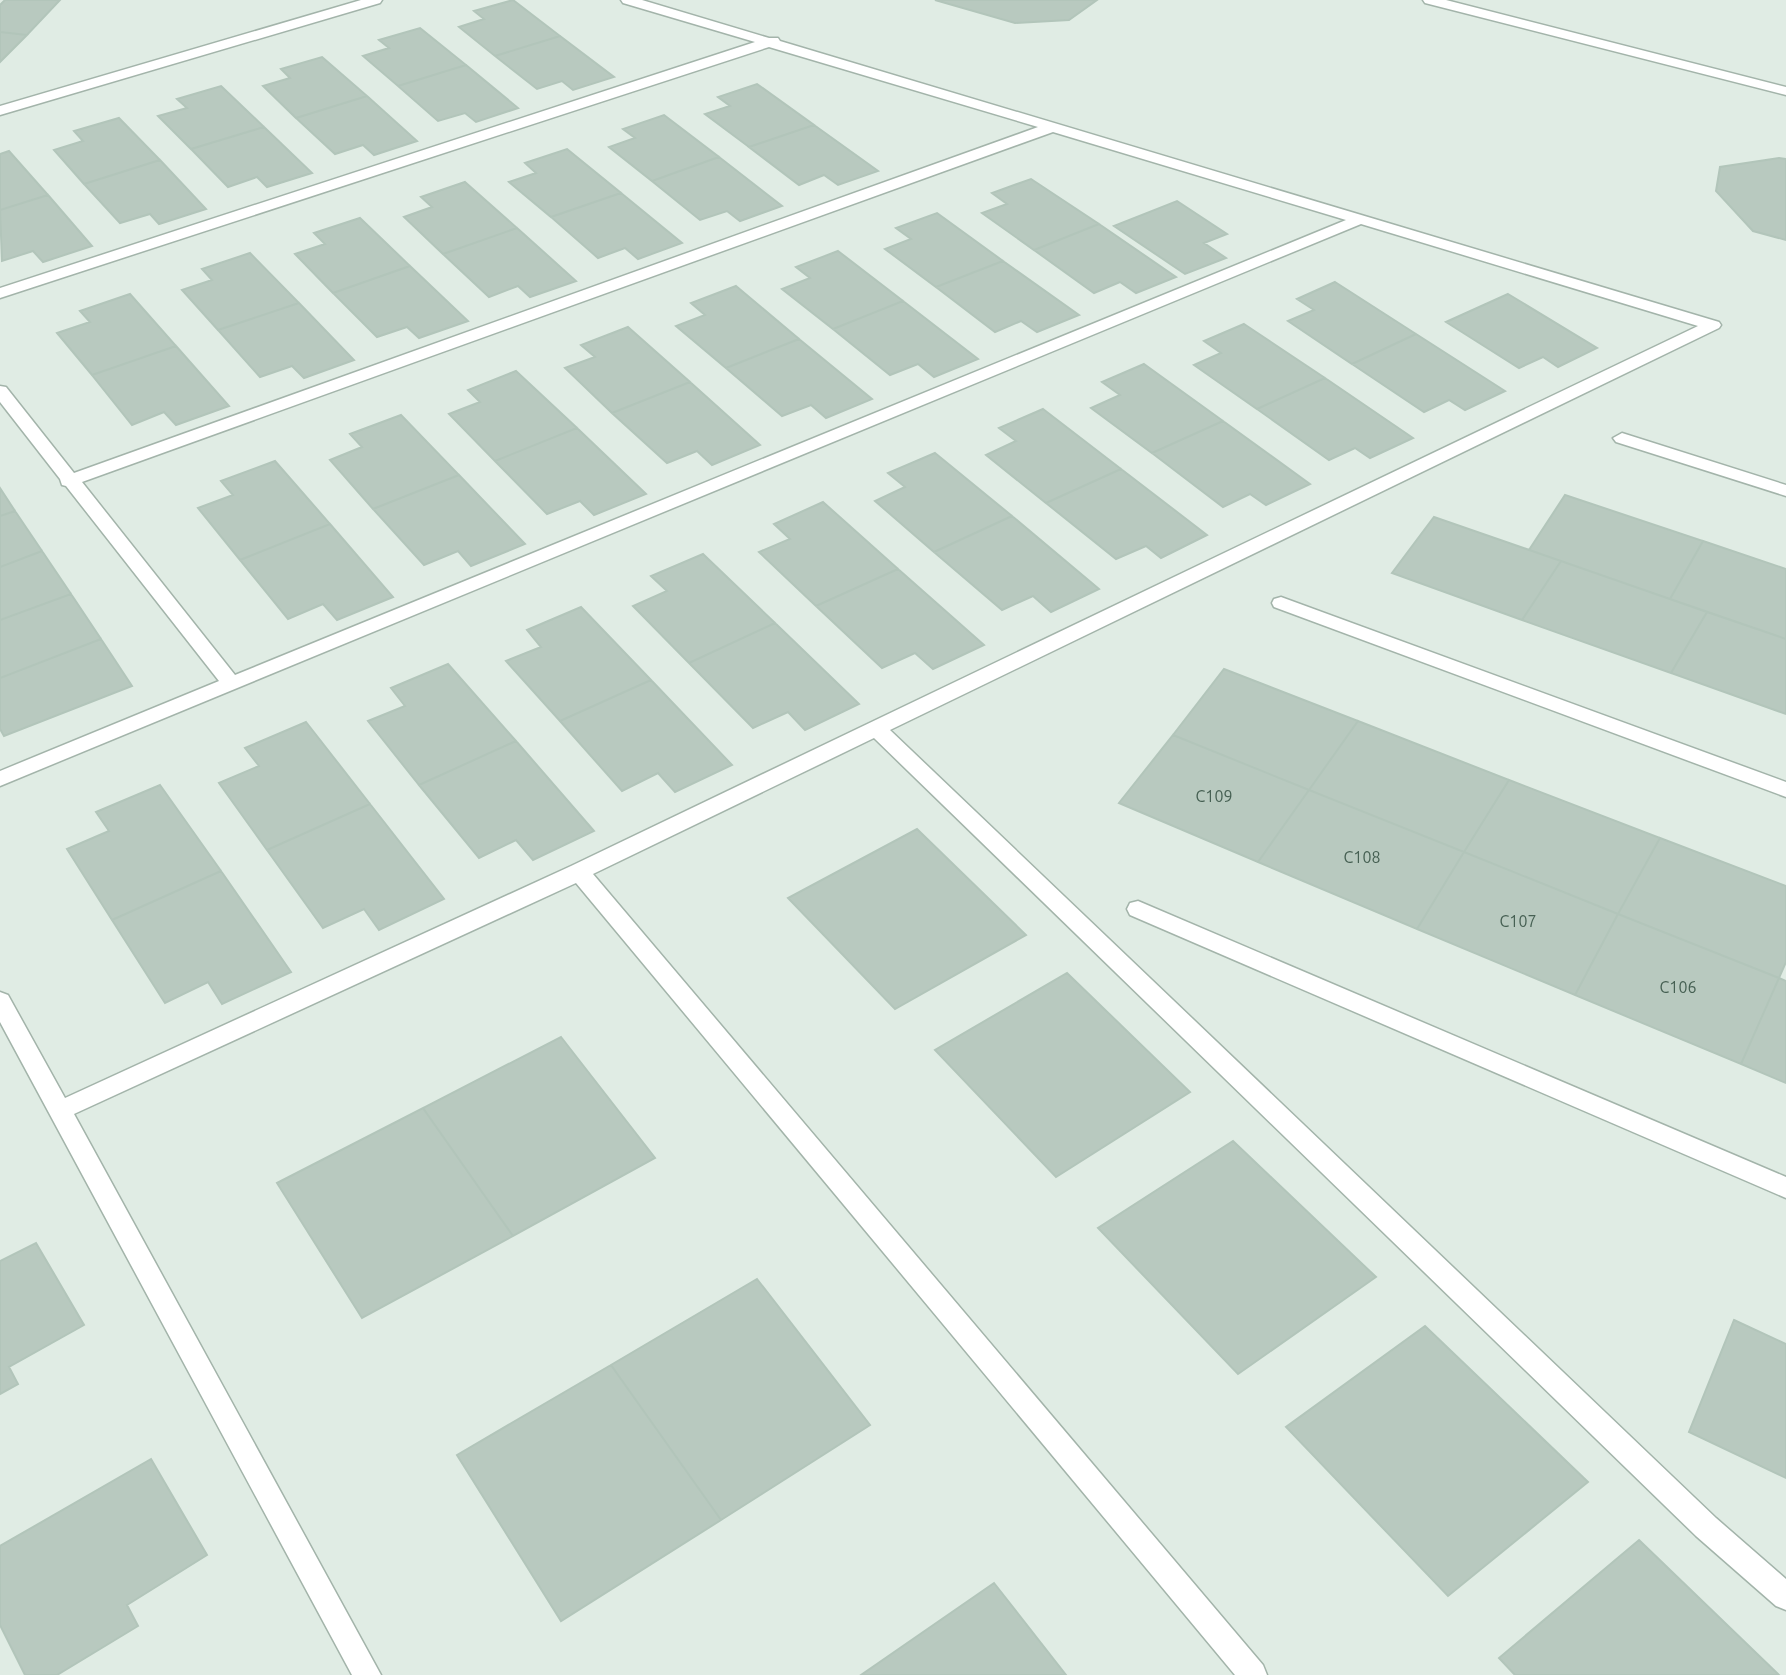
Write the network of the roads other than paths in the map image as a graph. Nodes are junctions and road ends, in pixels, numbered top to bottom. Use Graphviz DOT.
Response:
graph roads {
  1 [pos="332,0"];
  2 [pos="375,0"];
  3 [pos="628,0"];
  4 [pos="1430,0"];
  5 [pos="353,6"];
  6 [pos="773,41"];
  7 [pos="1786,91"];
  8 [pos="3,109"];
  9 [pos="1053,127"];
  10 [pos="1361,219"];
  11 [pos="0,293"];
  12 [pos="0,391"];
  13 [pos="1622,438"];
  14 [pos="68,481"];
  15 [pos="1786,491"];
  16 [pos="1281,603"];
  17 [pos="232,684"];
  18 [pos="877,730"];
  19 [pos="0,779"];
  20 [pos="1786,790"];
  21 [pos="579,872"];
  22 [pos="1138,909"];
  23 [pos="0,1001"];
  24 [pos="58,1111"];
  25 [pos="1786,1188"];
  26 [pos="1786,1597"];
  27 [pos="367,1675"];
  28 [pos="1253,1675"];
  1 -- 5 [label="street"];
  2 -- 5 [label="street"];
  3 -- 6 [label="street"];
  4 -- 7 [label="street"];
  5 -- 8 [label="street"];
  6 -- 9 [label="street"];
  6 -- 11 [label="street"];
  9 -- 10 [label="street"];
  9 -- 14 [label="street"];
  10 -- 17 [label="street"];
  10 -- 18 [label="street"];
  12 -- 14 [label="street"];
  13 -- 15 [label="street"];
  14 -- 17 [label="street"];
  16 -- 20 [label="street"];
  17 -- 19 [label="street"];
  18 -- 21 [label="street"];
  18 -- 26 [label="street"];
  21 -- 24 [label="street"];
  21 -- 28 [label="street"];
  22 -- 25 [label="street"];
  23 -- 24 [label="street"];
  24 -- 27 [label="street"];
}
